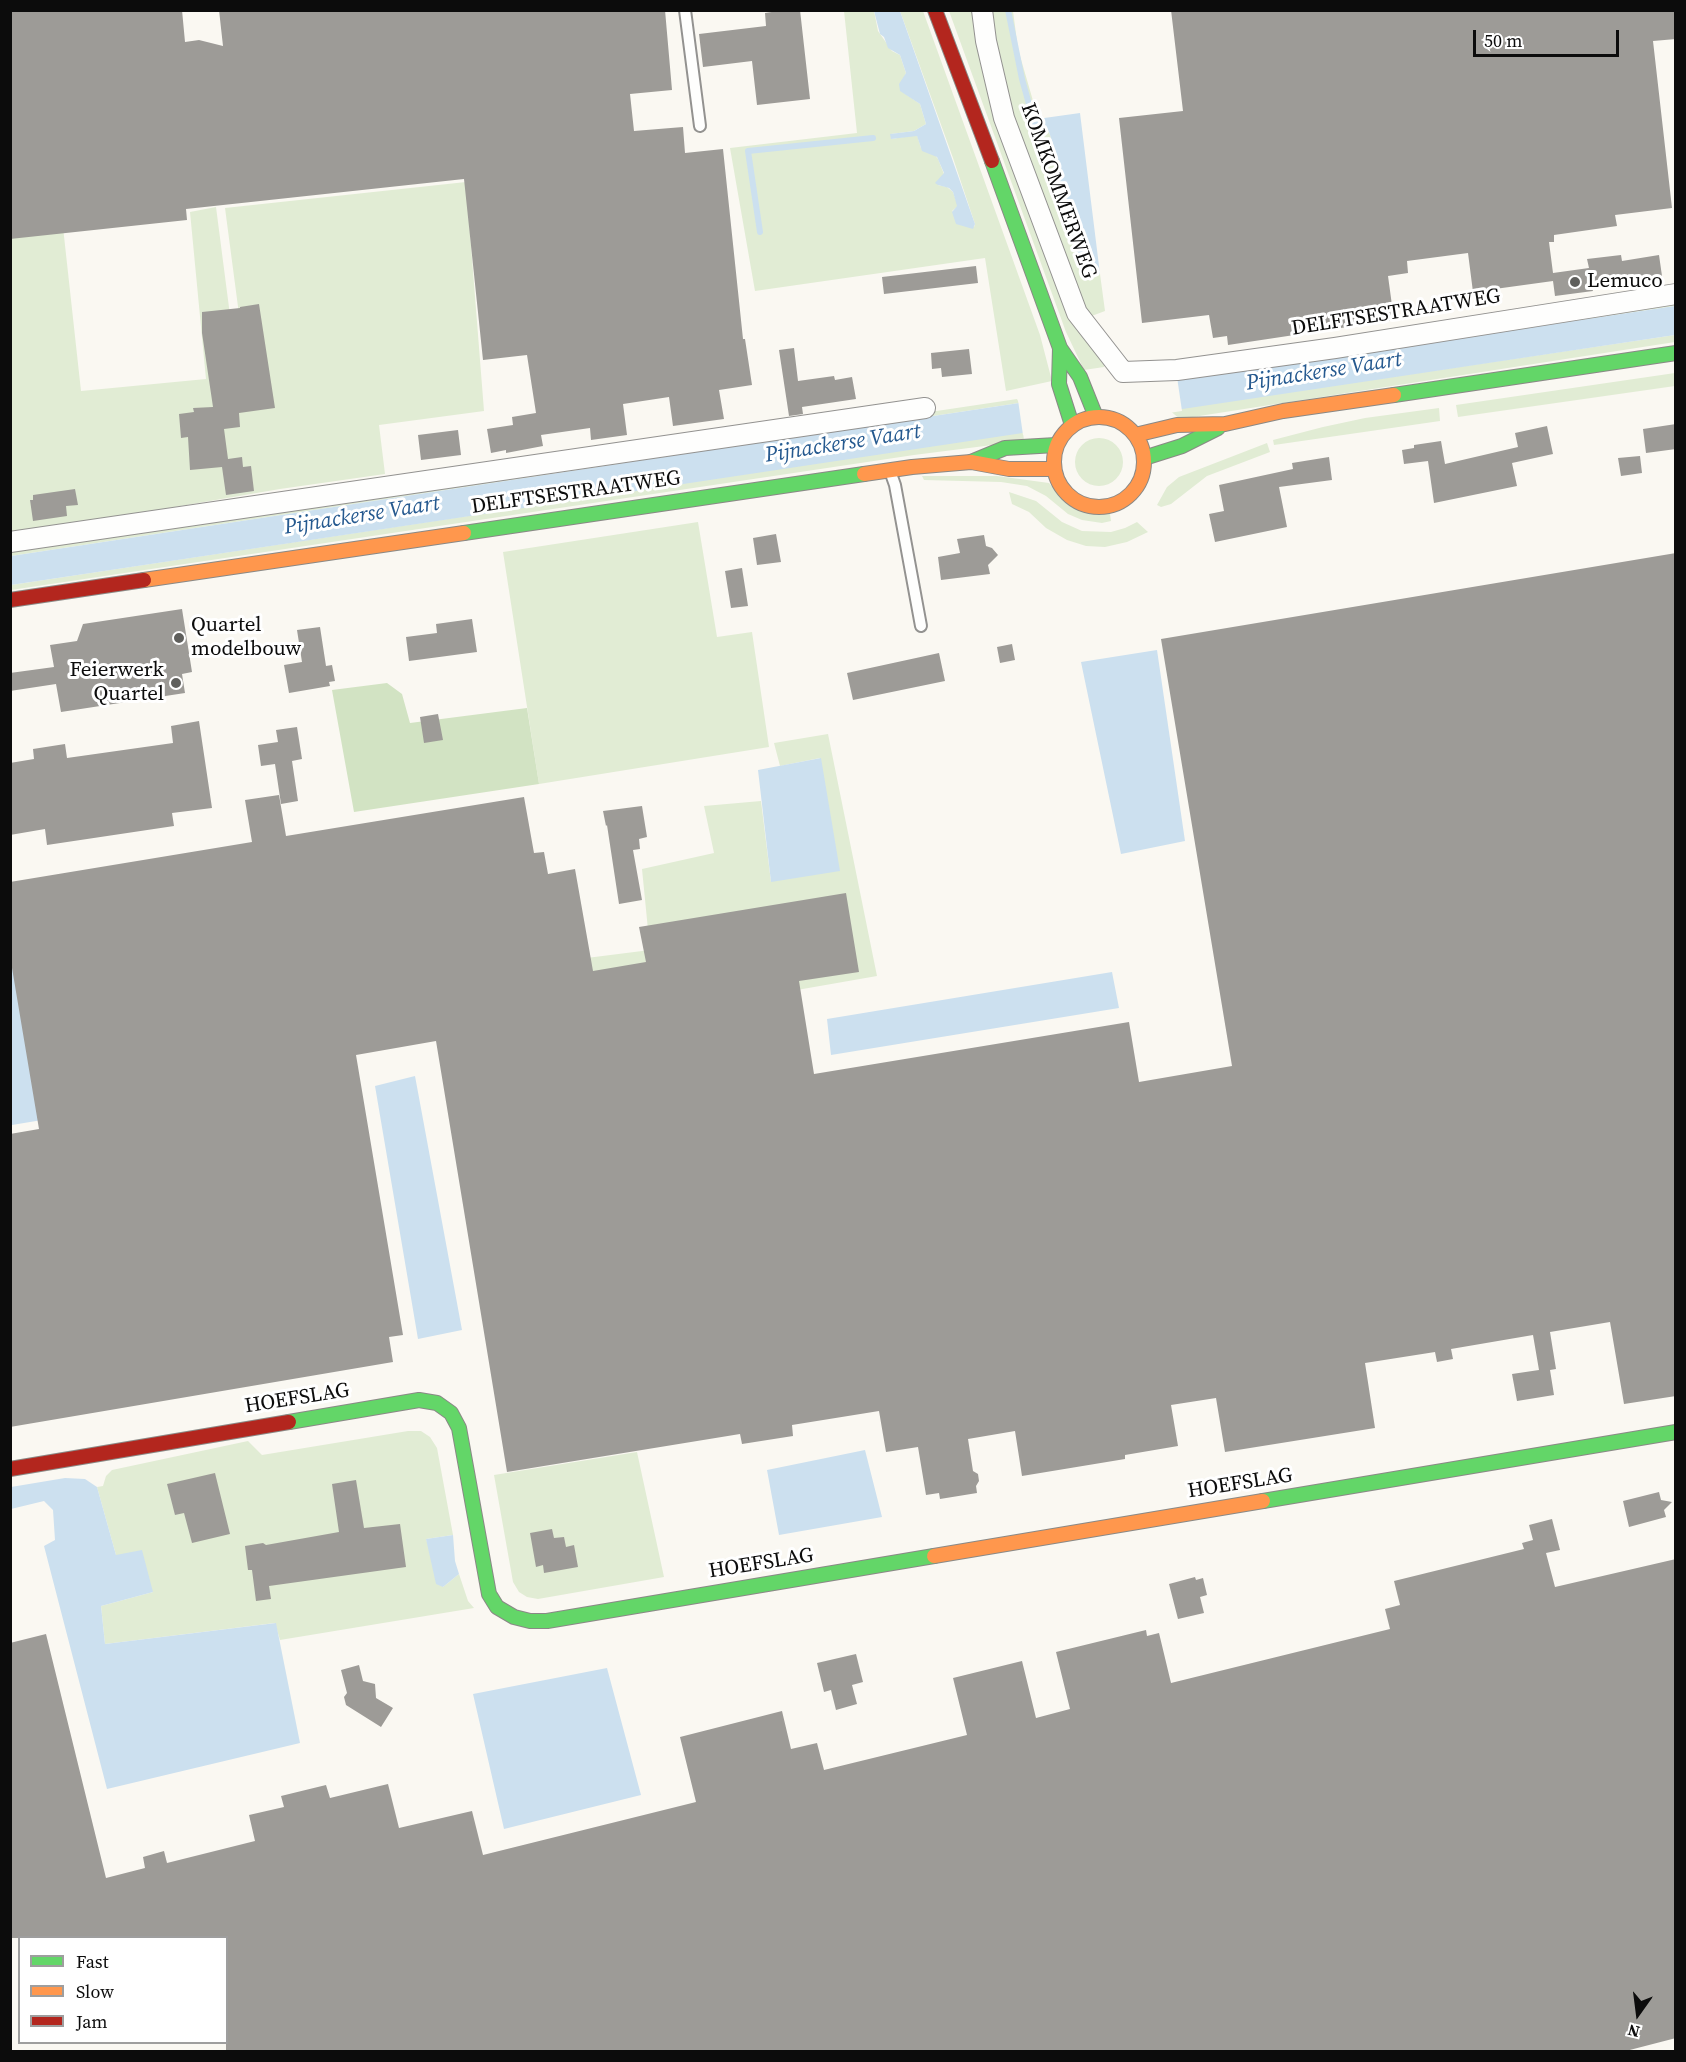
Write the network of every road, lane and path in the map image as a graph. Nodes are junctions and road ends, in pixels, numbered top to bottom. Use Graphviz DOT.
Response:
graph roads {
  1 [pos="686,10"];
  2 [pos="935,10"];
  3 [pos="982,10"];
  4 [pos="700,126"];
  5 [pos="1676,294"];
  6 [pos="1060,348"];
  7 [pos="1676,353"];
  8 [pos="1123,372"];
  9 [pos="925,408"];
  10 [pos="1096,417"];
  11 [pos="1225,424"];
  12 [pos="1068,429"];
  13 [pos="1135,435"];
  14 [pos="1056,445"];
  15 [pos="1144,458"];
  16 [pos="971,462"];
  17 [pos="890,470"];
  18 [pos="1054,470"];
  19 [pos="10,542"];
  20 [pos="10,600"];
  21 [pos="921,626"];
  22 [pos="1676,1432"];
  23 [pos="10,1469"];
  1 -- 4 [label="lane"];
  2 -- 6 [label="street"];
  3 -- 8 [label="street, KOMKOMMERWEG"];
  5 -- 8 [label="street, DELFTSESTRAATWEG"];
  6 -- 10 [label="street"];
  6 -- 12 [label="street"];
  7 -- 11 [label="street"];
  9 -- 19 [label="street, DELFTSESTRAATWEG"];
  10 -- 12 [label="street"];
  10 -- 13 [label="street"];
  11 -- 13 [label="street"];
  11 -- 15 [label="street"];
  12 -- 14 [label="street"];
  13 -- 15 [label="street"];
  14 -- 16 [label="street, DELFTSESTRAATWEG"];
  14 -- 18 [label="street"];
  15 -- 18 [label="street"];
  16 -- 17 [label="street, DELFTSESTRAATWEG"];
  16 -- 18 [label="street, DELFTSESTRAATWEG"];
  17 -- 20 [label="street, DELFTSESTRAATWEG"];
  17 -- 21 [label="lane"];
  22 -- 23 [label="street, HOEFSLAG"];
}
